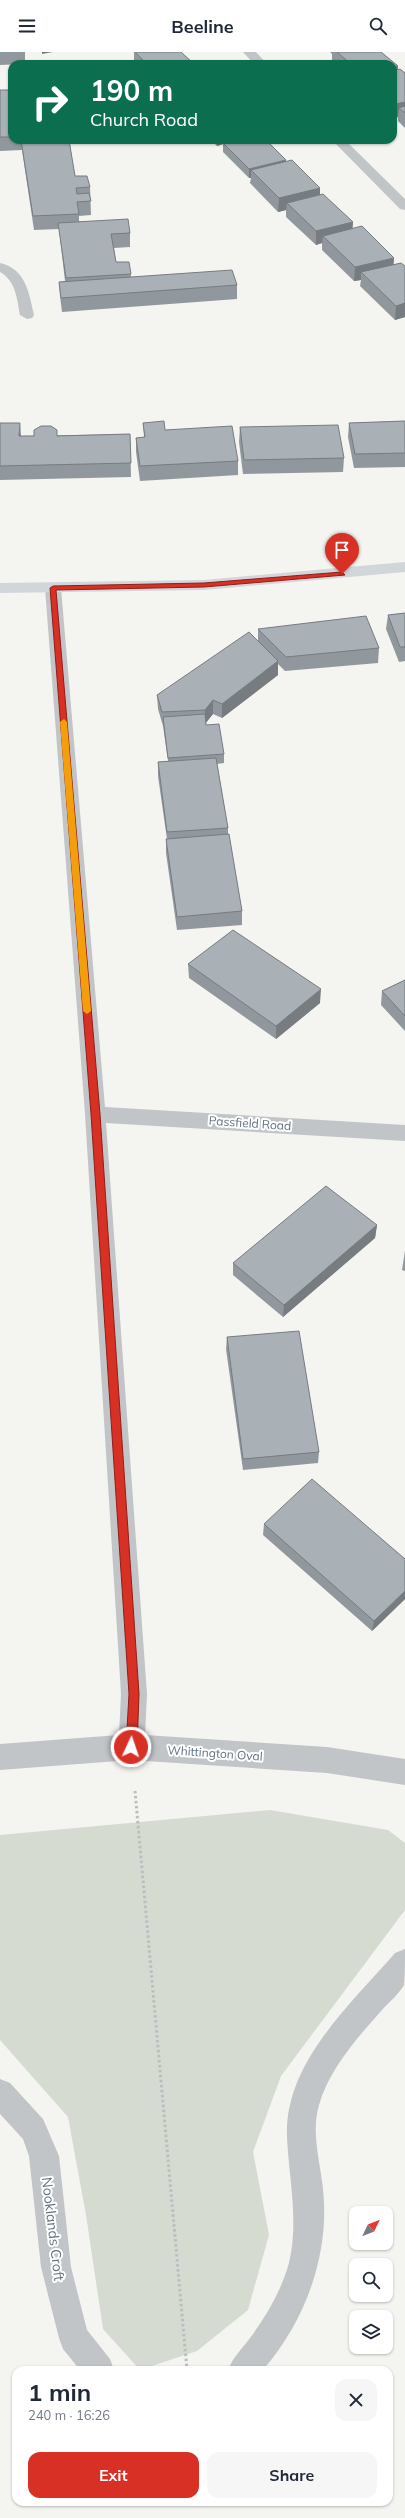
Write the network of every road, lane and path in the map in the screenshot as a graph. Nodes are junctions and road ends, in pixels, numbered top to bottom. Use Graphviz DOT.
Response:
graph roads {
  1 [pos="249,52"];
  2 [pos="257,60"];
  3 [pos="342,144"];
  4 [pos="405,206"];
  5 [pos="0,266"];
  6 [pos="27,316"];
  7 [pos="405,567"];
  8 [pos="0,588"];
  9 [pos="53,588"];
  10 [pos="95,1114"];
  11 [pos="405,1132"];
  12 [pos="131,1747"];
  13 [pos="0,1757"];
  14 [pos="405,1772"];
  15 [pos="405,1963"];
  16 [pos="0,2093"];
  17 [pos="96,2366"];
  18 [pos="187,2366"];
  19 [pos="245,2366"];
  1 -- 2 [label="street"];
  3 -- 4 [label="street"];
  5 -- 6 [label="street"];
  7 -- 9 [label="street"];
  8 -- 9 [label="street"];
  9 -- 10 [label="street"];
  10 -- 11 [label="street, Passfield Road"];
  10 -- 12 [label="street"];
  12 -- 13 [label="street, Whittington Oval"];
  12 -- 14 [label="street, Whittington Oval"];
  12 -- 18 [label="path"];
  15 -- 19 [label="street"];
  16 -- 17 [label="street, Nooklands Croft"];
}
